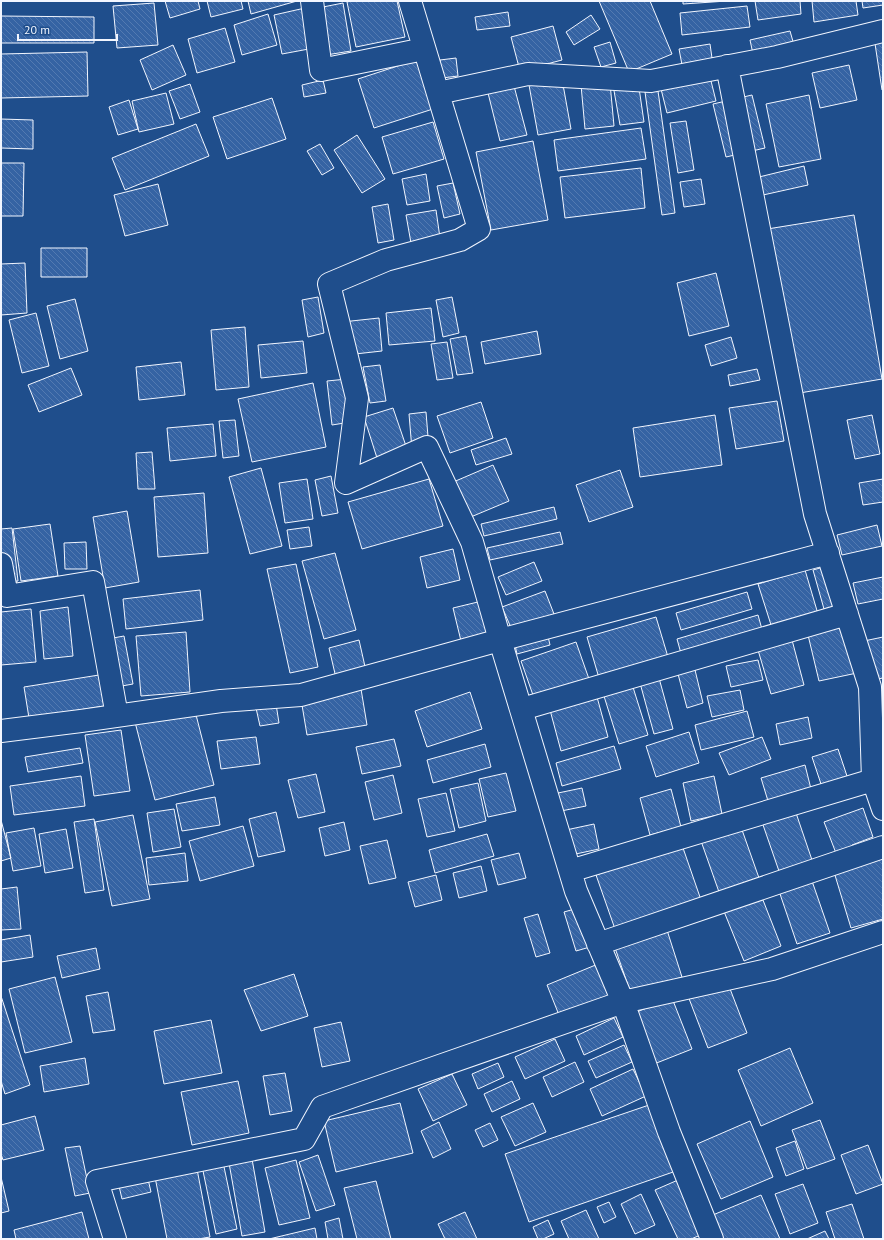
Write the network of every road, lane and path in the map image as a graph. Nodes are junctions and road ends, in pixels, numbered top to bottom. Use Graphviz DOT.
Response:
graph roads {
  1 [pos="312,1"];
  2 [pos="410,1"];
  3 [pos="883,31"];
  4 [pos="424,49"];
  5 [pos="726,66"];
  6 [pos="438,93"];
  7 [pos="828,553"];
  8 [pos="1,564"];
  9 [pos="847,614"];
  10 [pos="500,640"];
  11 [pos="522,709"];
  12 [pos="117,716"];
  13 [pos="1,731"];
  14 [pos="873,780"];
  15 [pos="883,809"];
  16 [pos="883,847"];
  17 [pos="570,871"];
  18 [pos="883,932"];
  19 [pos="598,944"];
  20 [pos="623,1002"];
  21 [pos="115,1239"];
  22 [pos="712,1239"];
  1 -- 4 [label="street"];
  2 -- 4 [label="street"];
  3 -- 5 [label="street"];
  4 -- 6 [label="street"];
  5 -- 6 [label="street"];
  5 -- 7 [label="street"];
  6 -- 10 [label="street"];
  7 -- 9 [label="street"];
  7 -- 10 [label="street"];
  8 -- 12 [label="street"];
  9 -- 11 [label="street"];
  9 -- 14 [label="street"];
  10 -- 11 [label="street"];
  10 -- 12 [label="street"];
  11 -- 17 [label="street"];
  12 -- 13 [label="street"];
  14 -- 15 [label="street"];
  14 -- 17 [label="street"];
  16 -- 19 [label="street"];
  17 -- 19 [label="street"];
  18 -- 20 [label="street"];
  19 -- 20 [label="street"];
  20 -- 21 [label="street"];
  20 -- 22 [label="street"];
}
